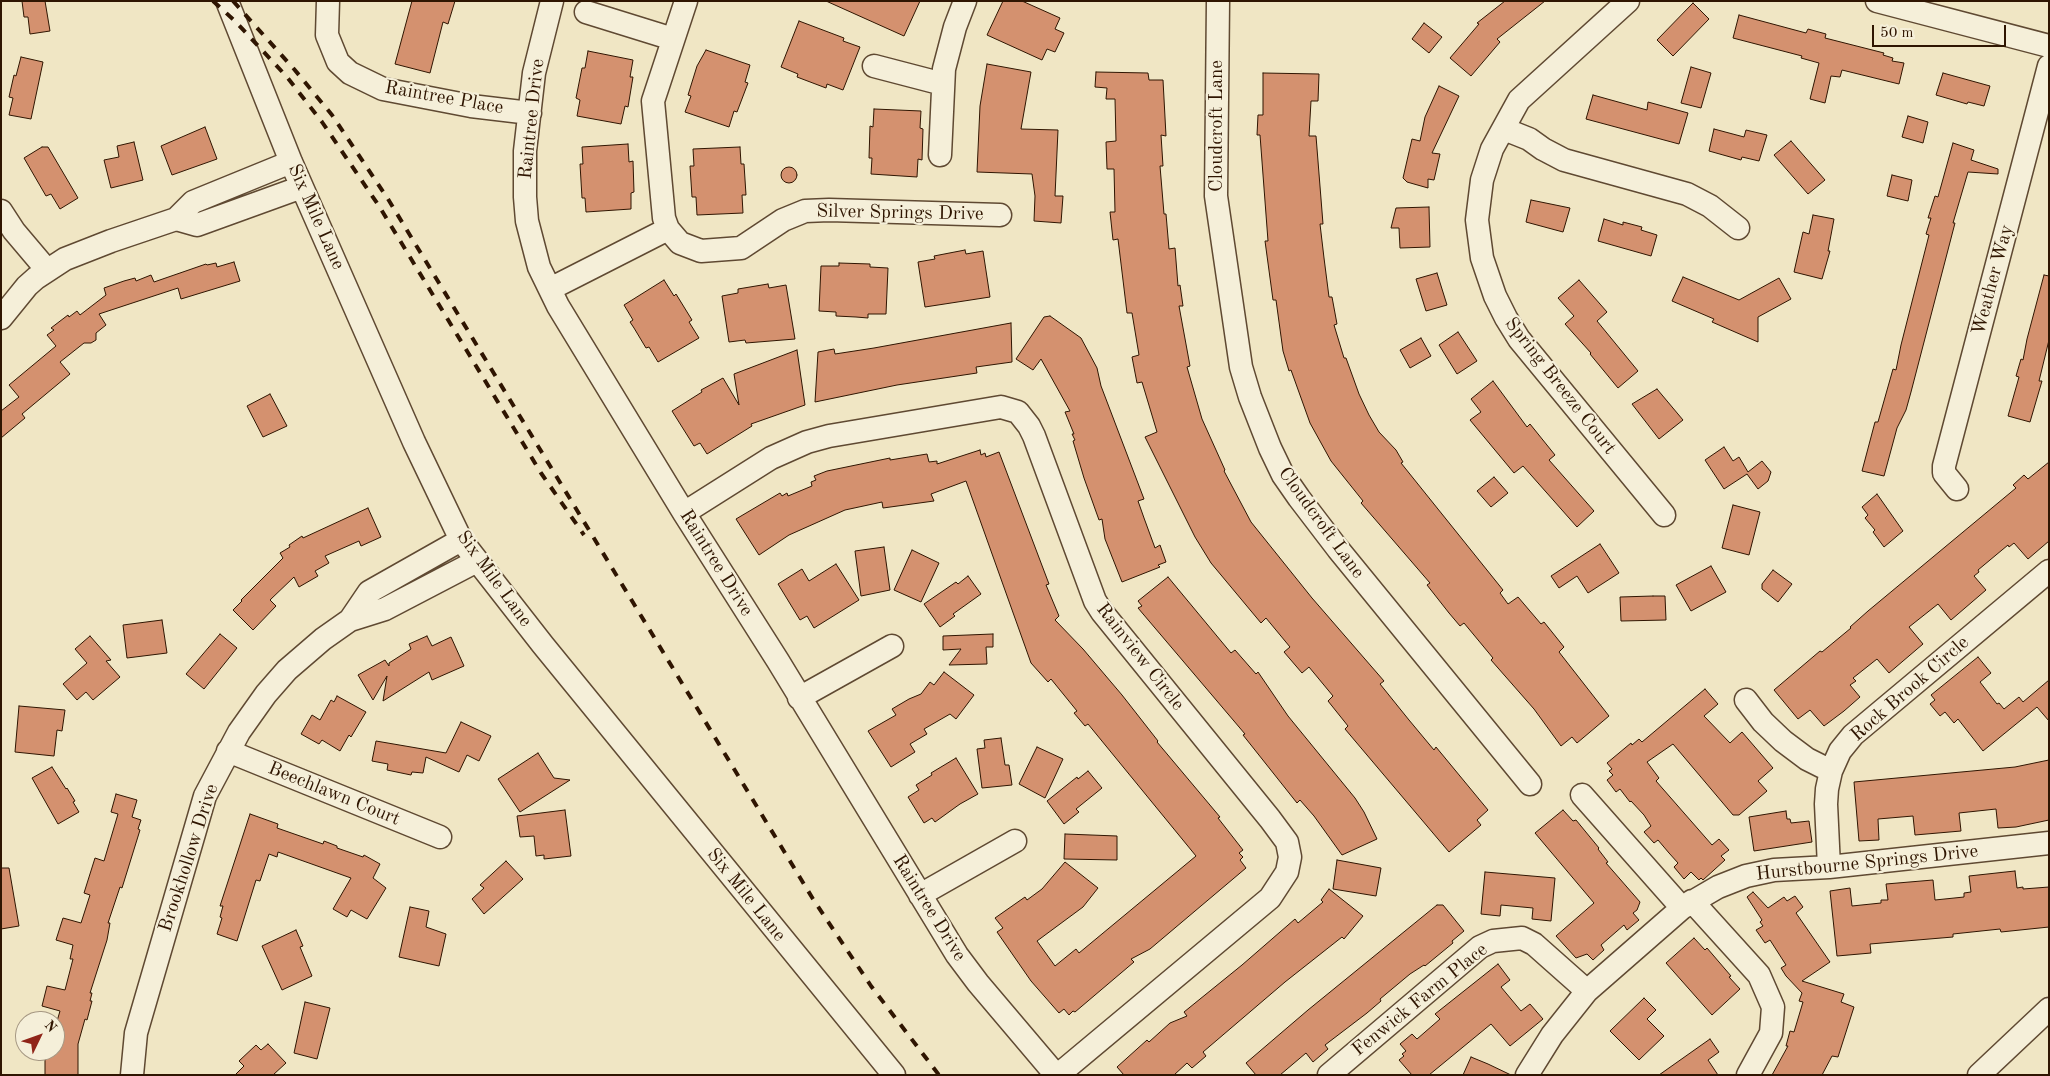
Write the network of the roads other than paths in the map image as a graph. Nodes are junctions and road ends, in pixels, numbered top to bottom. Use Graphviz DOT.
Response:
graph roads {
  1 [pos="227,1"];
  2 [pos="328,1"];
  3 [pos="552,1"];
  4 [pos="686,1"];
  5 [pos="965,1"];
  6 [pos="1218,1"];
  7 [pos="1628,1"];
  8 [pos="1877,1"];
  9 [pos="586,12"];
  10 [pos="673,39"];
  11 [pos="2049,46"];
  12 [pos="874,66"];
  13 [pos="2049,66"];
  14 [pos="943,84"];
  15 [pos="530,113"];
  16 [pos="1504,129"];
  17 [pos="940,155"];
  18 [pos="291,162"];
  19 [pos="302,187"];
  20 [pos="1,211"];
  21 [pos="1000,215"];
  22 [pos="176,219"];
  23 [pos="1738,228"];
  24 [pos="668,229"];
  25 [pos="47,270"];
  26 [pos="550,289"];
  27 [pos="1,318"];
  28 [pos="1957,489"];
  29 [pos="684,513"];
  30 [pos="1664,515"];
  31 [pos="462,540"];
  32 [pos="477,561"];
  33 [pos="2049,570"];
  34 [pos="350,620"];
  35 [pos="892,646"];
  36 [pos="800,698"];
  37 [pos="1746,700"];
  38 [pos="228,751"];
  39 [pos="1831,771"];
  40 [pos="1530,784"];
  41 [pos="1582,795"];
  42 [pos="440,837"];
  43 [pos="1015,841"];
  44 [pos="2049,843"];
  45 [pos="1829,867"];
  46 [pos="920,895"];
  47 [pos="1687,904"];
  48 [pos="1587,991"];
  49 [pos="2049,1009"];
  50 [pos="132,1075"];
  51 [pos="894,1075"];
  52 [pos="1057,1075"];
  53 [pos="1329,1075"];
  54 [pos="1528,1075"];
  55 [pos="1748,1075"];
  56 [pos="1979,1075"];
  1 -- 18 [label="street, Six Mile Lane"];
  2 -- 15 [label="street, Raintree Place"];
  3 -- 15 [label="street, Raintree Drive"];
  4 -- 10 [label="street"];
  5 -- 14 [label="street"];
  6 -- 40 [label="street, Cloudcroft Lane"];
  7 -- 16 [label="street, Spring Breeze Court"];
  8 -- 11 [label="street"];
  9 -- 10 [label="street"];
  10 -- 24 [label="street"];
  12 -- 14 [label="street"];
  13 -- 28 [label="street, Weather Way"];
  14 -- 17 [label="street"];
  15 -- 26 [label="street, Raintree Drive"];
  16 -- 23 [label="street"];
  16 -- 30 [label="street, Spring Breeze Court"];
  18 -- 19 [label="street, Six Mile Lane"];
  18 -- 22 [label="street"];
  19 -- 22 [label="street"];
  19 -- 31 [label="street, Six Mile Lane"];
  20 -- 25 [label="street"];
  21 -- 24 [label="street, Silver Springs Drive"];
  22 -- 25 [label="street"];
  24 -- 26 [label="street"];
  25 -- 27 [label="street"];
  26 -- 29 [label="street, Raintree Drive"];
  29 -- 36 [label="street, Raintree Drive"];
  29 -- 52 [label="street, Rainview Circle"];
  31 -- 32 [label="street, Six Mile Lane"];
  31 -- 34 [label="street, Brookhollow Drive"];
  32 -- 34 [label="street"];
  32 -- 51 [label="street, Six Mile Lane"];
  33 -- 39 [label="street, Rock Brook Circle"];
  34 -- 38 [label="street, Brookhollow Drive"];
  35 -- 36 [label="street"];
  36 -- 46 [label="street, Raintree Drive"];
  37 -- 39 [label="street"];
  38 -- 42 [label="street, Beechlawn Court"];
  38 -- 50 [label="street, Brookhollow Drive"];
  39 -- 45 [label="street, Rock Brook Circle"];
  41 -- 47 [label="street"];
  43 -- 46 [label="street"];
  44 -- 45 [label="street, Hurstbourne Springs Drive"];
  45 -- 47 [label="street, Hurstbourne Springs Drive"];
  46 -- 52 [label="street, Raintree Drive"];
  47 -- 48 [label="street, Hurstbourne Springs Drive"];
  47 -- 55 [label="street"];
  48 -- 53 [label="street, Fenwick Farm Place"];
  48 -- 54 [label="street, Hurstbourne Springs Drive"];
  49 -- 56 [label="street"];
}
